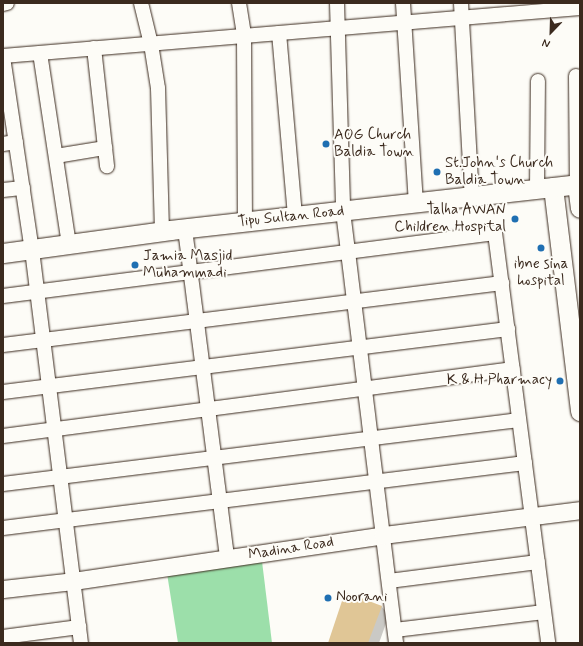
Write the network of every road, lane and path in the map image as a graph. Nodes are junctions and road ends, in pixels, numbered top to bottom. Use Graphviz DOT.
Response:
graph roads {
  1 [pos="7,3"];
  2 [pos="141,3"];
  3 [pos="239,3"];
  4 [pos="337,3"];
  5 [pos="403,3"];
  6 [pos="462,3"];
  7 [pos="3,4"];
  8 [pos="580,8"];
  9 [pos="462,18"];
  10 [pos="405,23"];
  11 [pos="338,28"];
  12 [pos="279,33"];
  13 [pos="244,36"];
  14 [pos="151,44"];
  15 [pos="94,48"];
  16 [pos="40,53"];
  17 [pos="3,57"];
  18 [pos="576,76"];
  19 [pos="538,81"];
  20 [pos="6,96"];
  21 [pos="10,143"];
  22 [pos="105,148"];
  23 [pos="56,156"];
  24 [pos="107,166"];
  25 [pos="579,184"];
  26 [pos="23,188"];
  27 [pos="545,188"];
  28 [pos="3,190"];
  29 [pos="472,197"];
  30 [pos="416,203"];
  31 [pos="580,208"];
  32 [pos="343,211"];
  33 [pos="295,216"];
  34 [pos="246,222"];
  35 [pos="185,229"];
  36 [pos="162,232"];
  37 [pos="69,245"];
  38 [pos="32,250"];
  39 [pos="348,252"];
  40 [pos="3,253"];
  41 [pos="190,272"];
  42 [pos="502,283"];
  43 [pos="38,292"];
  44 [pos="3,296"];
  45 [pos="354,301"];
  46 [pos="196,321"];
  47 [pos="508,329"];
  48 [pos="44,340"];
  49 [pos="3,345"];
  50 [pos="360,347"];
  51 [pos="576,350"];
  52 [pos="202,367"];
  53 [pos="513,369"];
  54 [pos="49,386"];
  55 [pos="365,388"];
  56 [pos="3,392"];
  57 [pos="208,409"];
  58 [pos="580,411"];
  59 [pos="519,420"];
  60 [pos="55,429"];
  61 [pos="3,436"];
  62 [pos="371,438"];
  63 [pos="214,458"];
  64 [pos="525,462"];
  65 [pos="60,476"];
  66 [pos="376,481"];
  67 [pos="3,484"];
  68 [pos="220,501"];
  69 [pos="580,510"];
  70 [pos="532,516"];
  71 [pos="66,520"];
  72 [pos="3,528"];
  73 [pos="383,534"];
  74 [pos="227,558"];
  75 [pos="538,562"];
  76 [pos="73,581"];
  77 [pos="389,581"];
  78 [pos="3,589"];
  79 [pos="544,612"];
  80 [pos="79,626"];
  81 [pos="396,636"];
  82 [pos="3,637"];
  83 [pos="81,643"];
  84 [pos="548,643"];
  1 -- 7 [label="street"];
  2 -- 14 [label="street"];
  3 -- 13 [label="street"];
  4 -- 11 [label="street"];
  5 -- 10 [label="street"];
  6 -- 9 [label="street"];
  8 -- 9 [label="street"];
  9 -- 10 [label="street"];
  9 -- 29 [label="street"];
  10 -- 11 [label="street"];
  10 -- 30 [label="street"];
  11 -- 12 [label="street"];
  11 -- 32 [label="street"];
  12 -- 13 [label="street"];
  12 -- 33 [label="street"];
  13 -- 14 [label="street"];
  13 -- 34 [label="street"];
  14 -- 15 [label="street"];
  14 -- 36 [label="street"];
  15 -- 16 [label="street"];
  15 -- 22 [label="street"];
  16 -- 17 [label="street"];
  16 -- 23 [label="street"];
  17 -- 20 [label="street"];
  18 -- 25 [label="street"];
  19 -- 27 [label="street"];
  20 -- 21 [label="street"];
  21 -- 26 [label="street"];
  22 -- 23 [label="street"];
  22 -- 24 [label="street"];
  23 -- 37 [label="street"];
  25 -- 27 [label="main road, Tipu Sultan Road"];
  25 -- 31 [label="main road"];
  26 -- 28 [label="street"];
  26 -- 38 [label="street"];
  27 -- 29 [label="main road, Tipu Sultan Road"];
  27 -- 51 [label="main road"];
  29 -- 30 [label="main road, Tipu Sultan Road"];
  30 -- 32 [label="main road, Tipu Sultan Road"];
  32 -- 33 [label="main road, Tipu Sultan Road"];
  32 -- 39 [label="street"];
  33 -- 34 [label="main road, Tipu Sultan Road"];
  34 -- 35 [label="main road, Tipu Sultan Road"];
  35 -- 36 [label="main road, Tipu Sultan Road"];
  35 -- 41 [label="street"];
  36 -- 37 [label="main road, Tipu Sultan Road"];
  37 -- 38 [label="main road, Tipu Sultan Road"];
  38 -- 40 [label="main road, Tipu Sultan Road"];
  38 -- 43 [label="street"];
  39 -- 41 [label="street"];
  39 -- 42 [label="street"];
  39 -- 45 [label="street"];
  41 -- 43 [label="street"];
  41 -- 46 [label="street"];
  42 -- 45 [label="street"];
  42 -- 47 [label="street"];
  43 -- 44 [label="street"];
  43 -- 48 [label="street"];
  45 -- 46 [label="street"];
  45 -- 50 [label="street"];
  46 -- 48 [label="street"];
  46 -- 52 [label="street"];
  47 -- 50 [label="street"];
  47 -- 53 [label="street"];
  48 -- 49 [label="street"];
  48 -- 54 [label="street"];
  50 -- 52 [label="street"];
  50 -- 55 [label="street"];
  51 -- 58 [label="main road"];
  52 -- 54 [label="street"];
  52 -- 57 [label="street"];
  53 -- 55 [label="street"];
  53 -- 59 [label="street"];
  54 -- 56 [label="street"];
  54 -- 60 [label="street"];
  55 -- 57 [label="street"];
  55 -- 62 [label="street"];
  57 -- 60 [label="street"];
  57 -- 63 [label="street"];
  59 -- 62 [label="street"];
  59 -- 64 [label="street"];
  60 -- 61 [label="street"];
  60 -- 65 [label="street"];
  62 -- 63 [label="street"];
  62 -- 66 [label="street"];
  63 -- 65 [label="street"];
  63 -- 68 [label="street"];
  64 -- 66 [label="street"];
  64 -- 70 [label="street"];
  65 -- 67 [label="street"];
  65 -- 71 [label="street"];
  66 -- 68 [label="street"];
  66 -- 73 [label="street"];
  68 -- 71 [label="street"];
  68 -- 74 [label="street"];
  69 -- 70 [label="street, Madina Road"];
  70 -- 73 [label="street, Madina Road"];
  70 -- 75 [label="street"];
  71 -- 72 [label="street"];
  71 -- 76 [label="street"];
  73 -- 74 [label="street, Madina Road"];
  73 -- 77 [label="street"];
  74 -- 76 [label="street, Madina Road"];
  75 -- 77 [label="street"];
  75 -- 79 [label="street"];
  76 -- 78 [label="street, Madina Road"];
  76 -- 80 [label="street"];
  77 -- 81 [label="street"];
  79 -- 81 [label="street"];
  79 -- 84 [label="street"];
  80 -- 82 [label="street"];
  80 -- 83 [label="street"];
}
